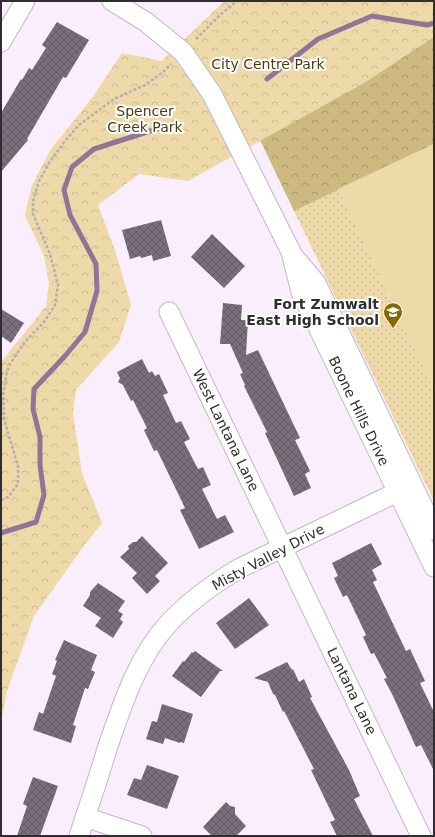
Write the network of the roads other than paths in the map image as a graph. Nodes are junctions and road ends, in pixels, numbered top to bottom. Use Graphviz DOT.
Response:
graph roads {
  1 [pos="25,1"];
  2 [pos="112,1"];
  3 [pos="1,42"];
  4 [pos="170,312"];
  5 [pos="405,488"];
  6 [pos="434,530"];
  7 [pos="282,547"];
  8 [pos="434,567"];
  9 [pos="85,817"];
  10 [pos="79,836"];
  11 [pos="142,836"];
  12 [pos="421,836"];
  1 -- 3 [label="street"];
  2 -- 5 [label="street, Boone Hills Drive"];
  4 -- 7 [label="street, West Lantana Lane"];
  5 -- 6 [label="street, Boone Hills Drive"];
  5 -- 7 [label="street, Misty Valley Drive"];
  5 -- 8 [label="street, Boone Hills Drive"];
  7 -- 9 [label="street, Misty Valley Drive"];
  7 -- 12 [label="street, Lantana Lane"];
  9 -- 10 [label="street, Misty Valley Drive"];
  9 -- 11 [label="street"];
}
